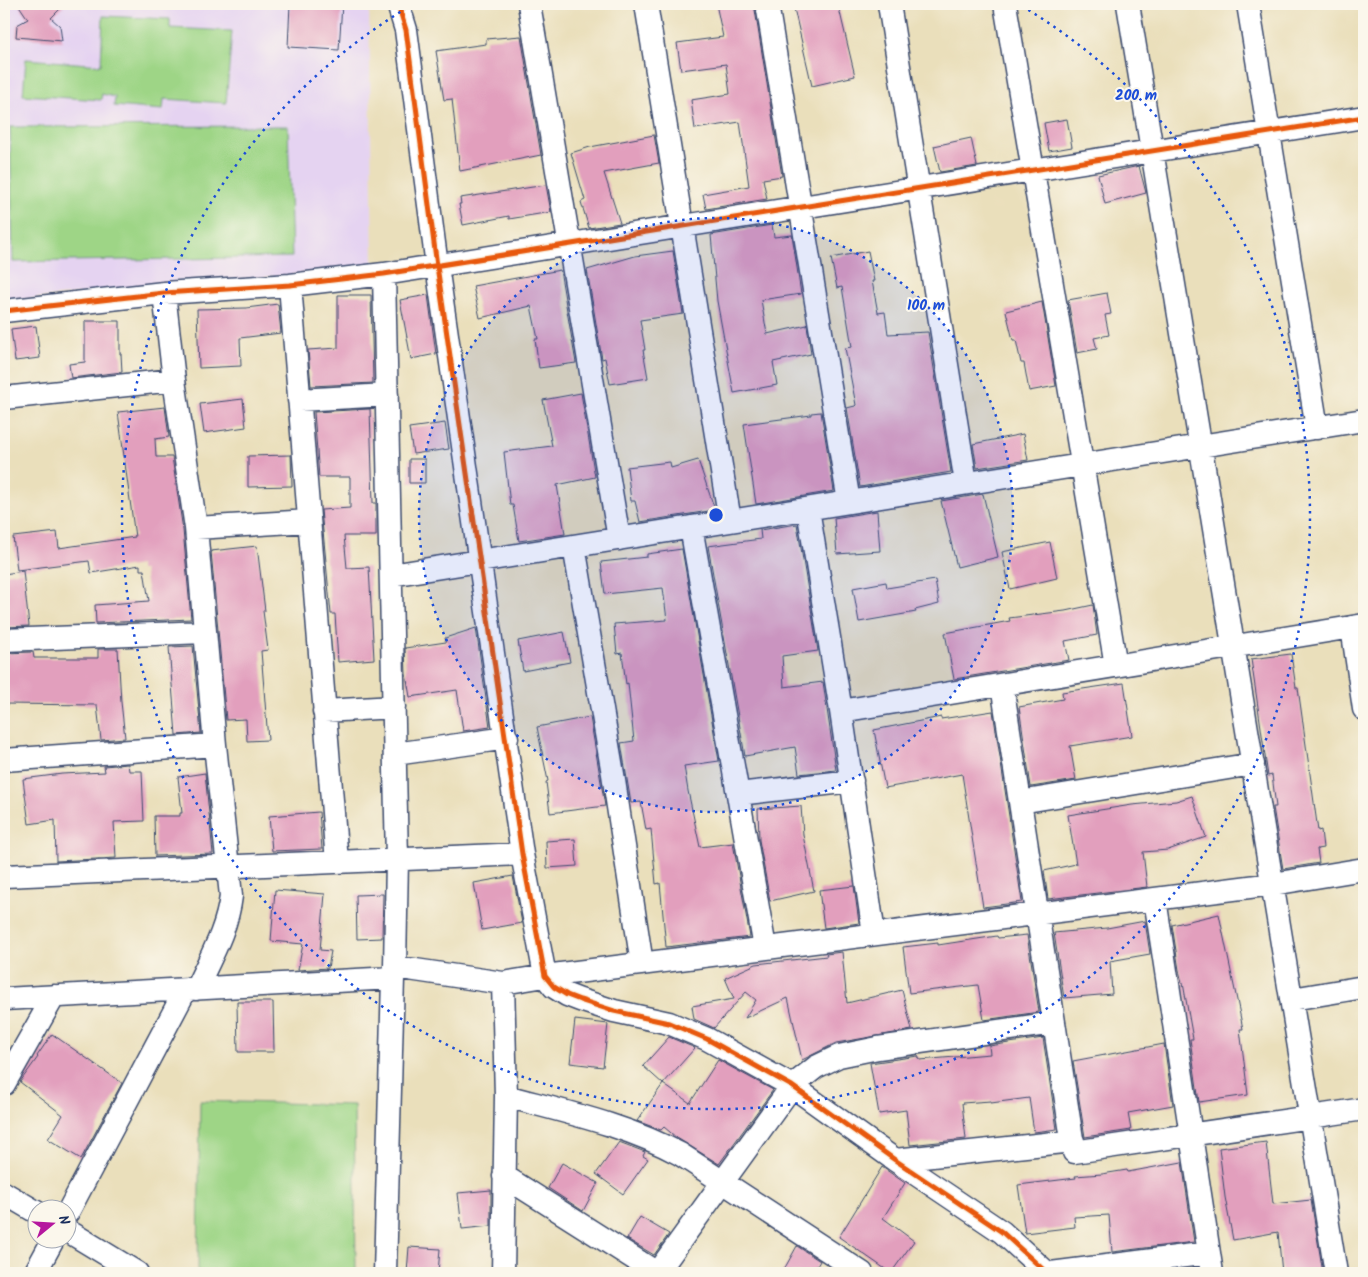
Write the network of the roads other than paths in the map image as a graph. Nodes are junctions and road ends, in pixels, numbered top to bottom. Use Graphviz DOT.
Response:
graph roads {
  1 [pos="398,4"];
  2 [pos="529,4"];
  3 [pos="646,4"];
  4 [pos="767,4"];
  5 [pos="889,4"];
  6 [pos="1005,4"];
  7 [pos="1128,4"];
  8 [pos="1248,4"];
  9 [pos="1364,117"];
  10 [pos="1269,132"];
  11 [pos="1152,151"];
  12 [pos="1033,170"];
  13 [pos="918,188"];
  14 [pos="800,207"];
  15 [pos="682,226"];
  16 [pos="571,244"];
  17 [pos="437,266"];
  18 [pos="384,274"];
  19 [pos="290,285"];
  20 [pos="164,293"];
  21 [pos="4,311"];
  22 [pos="174,380"];
  23 [pos="387,395"];
  24 [pos="4,398"];
  25 [pos="299,400"];
  26 [pos="1364,420"];
  27 [pos="1317,428"];
  28 [pos="1201,446"];
  29 [pos="1082,465"];
  30 [pos="966,483"];
  31 [pos="849,502"];
  32 [pos="808,508"];
  33 [pos="309,521"];
  34 [pos="730,521"];
  35 [pos="691,527"];
  36 [pos="196,528"];
  37 [pos="619,538"];
  38 [pos="574,546"];
  39 [pos="480,560"];
  40 [pos="391,574"];
  41 [pos="1358,626"];
  42 [pos="204,632"];
  43 [pos="4,640"];
  44 [pos="1234,646"];
  45 [pos="1116,666"];
  46 [pos="1002,685"];
  47 [pos="394,707"];
  48 [pos="1364,709"];
  49 [pos="324,711"];
  50 [pos="841,711"];
  51 [pos="507,738"];
  52 [pos="215,745"];
  53 [pos="395,754"];
  54 [pos="4,760"];
  55 [pos="1253,764"];
  56 [pos="852,781"];
  57 [pos="738,794"];
  58 [pos="1020,802"];
  59 [pos="522,854"];
  60 [pos="397,859"];
  61 [pos="337,862"];
  62 [pos="228,866"];
  63 [pos="1364,869"];
  64 [pos="4,876"];
  65 [pos="1272,884"];
  66 [pos="1155,899"];
  67 [pos="1037,914"];
  68 [pos="874,934"];
  69 [pos="765,948"];
  70 [pos="642,964"];
  71 [pos="394,972"];
  72 [pos="545,976"];
  73 [pos="503,983"];
  74 [pos="1364,987"];
  75 [pos="191,989"];
  76 [pos="54,996"];
  77 [pos="4,999"];
  78 [pos="1292,999"];
  79 [pos="1054,1023"];
  80 [pos="4,1084"];
  81 [pos="792,1086"];
  82 [pos="506,1096"];
  83 [pos="1364,1108"];
  84 [pos="1311,1117"];
  85 [pos="1191,1134"];
  86 [pos="1073,1140"];
  87 [pos="895,1160"];
  88 [pos="504,1176"];
  89 [pos="722,1182"];
  90 [pos="4,1193"];
  91 [pos="75,1200"];
  92 [pos="28,1207"];
  93 [pos="78,1237"];
  94 [pos="48,1250"];
  95 [pos="1211,1263"];
  96 [pos="35,1273"];
  97 [pos="137,1273"];
  98 [pos="385,1273"];
  99 [pos="502,1273"];
  100 [pos="657,1273"];
  101 [pos="862,1273"];
  102 [pos="1049,1273"];
  103 [pos="1336,1273"];
  1 -- 17 [label="street"];
  2 -- 16 [label="street"];
  3 -- 15 [label="street"];
  4 -- 14 [label="street"];
  5 -- 13 [label="street"];
  6 -- 12 [label="street"];
  7 -- 11 [label="street"];
  8 -- 10 [label="street"];
  9 -- 10 [label="street"];
  10 -- 11 [label="street"];
  10 -- 27 [label="street"];
  11 -- 12 [label="street"];
  11 -- 28 [label="street"];
  12 -- 13 [label="street"];
  12 -- 29 [label="street"];
  13 -- 14 [label="street"];
  13 -- 30 [label="street"];
  14 -- 15 [label="street"];
  14 -- 31 [label="street"];
  15 -- 16 [label="street"];
  15 -- 34 [label="street"];
  16 -- 17 [label="street"];
  16 -- 37 [label="street"];
  17 -- 18 [label="street"];
  17 -- 39 [label="street"];
  18 -- 19 [label="street"];
  18 -- 23 [label="street"];
  19 -- 20 [label="street"];
  19 -- 25 [label="street"];
  20 -- 21 [label="street"];
  20 -- 22 [label="street"];
  22 -- 24 [label="street"];
  22 -- 36 [label="street"];
  23 -- 25 [label="street"];
  23 -- 40 [label="street"];
  25 -- 33 [label="street"];
  26 -- 27 [label="street"];
  27 -- 28 [label="street"];
  28 -- 29 [label="street"];
  28 -- 44 [label="street"];
  29 -- 30 [label="street"];
  29 -- 45 [label="street"];
  30 -- 31 [label="street"];
  31 -- 32 [label="street"];
  32 -- 34 [label="street"];
  32 -- 50 [label="street"];
  33 -- 36 [label="street"];
  33 -- 49 [label="street"];
  34 -- 35 [label="street"];
  35 -- 37 [label="street"];
  35 -- 57 [label="street"];
  36 -- 42 [label="street"];
  37 -- 38 [label="street"];
  38 -- 39 [label="street"];
  38 -- 70 [label="street"];
  39 -- 40 [label="street"];
  39 -- 51 [label="street"];
  40 -- 47 [label="street"];
  41 -- 44 [label="street"];
  41 -- 48 [label="street"];
  42 -- 43 [label="street"];
  42 -- 52 [label="street"];
  44 -- 45 [label="street"];
  44 -- 55 [label="street"];
  45 -- 46 [label="street"];
  46 -- 50 [label="street"];
  46 -- 58 [label="street"];
  47 -- 49 [label="street"];
  47 -- 53 [label="street"];
  49 -- 61 [label="street"];
  50 -- 56 [label="street"];
  51 -- 53 [label="street"];
  51 -- 59 [label="street"];
  52 -- 54 [label="street"];
  52 -- 62 [label="street"];
  53 -- 60 [label="street"];
  55 -- 58 [label="street"];
  55 -- 65 [label="street"];
  56 -- 57 [label="street"];
  56 -- 68 [label="street"];
  57 -- 69 [label="street"];
  58 -- 67 [label="street"];
  59 -- 60 [label="street"];
  59 -- 72 [label="street"];
  60 -- 61 [label="street"];
  60 -- 71 [label="street"];
  61 -- 62 [label="street"];
  62 -- 64 [label="street"];
  62 -- 75 [label="street"];
  63 -- 65 [label="street"];
  65 -- 66 [label="street"];
  65 -- 78 [label="street"];
  66 -- 67 [label="street"];
  66 -- 85 [label="street"];
  67 -- 68 [label="street"];
  67 -- 79 [label="street"];
  68 -- 69 [label="street"];
  69 -- 70 [label="street"];
  70 -- 72 [label="street"];
  71 -- 73 [label="street"];
  71 -- 75 [label="street"];
  71 -- 98 [label="street"];
  72 -- 73 [label="street"];
  72 -- 81 [label="street"];
  73 -- 82 [label="street"];
  74 -- 78 [label="street"];
  75 -- 76 [label="street"];
  75 -- 91 [label="street"];
  76 -- 77 [label="street"];
  76 -- 80 [label="street"];
  78 -- 84 [label="street"];
  79 -- 81 [label="street"];
  79 -- 86 [label="street"];
  81 -- 87 [label="street"];
  81 -- 89 [label="street"];
  82 -- 88 [label="street"];
  82 -- 89 [label="street"];
  83 -- 84 [label="street"];
  84 -- 85 [label="street"];
  84 -- 103 [label="street"];
  85 -- 86 [label="street"];
  85 -- 95 [label="street"];
  86 -- 87 [label="street"];
  87 -- 102 [label="street"];
  88 -- 99 [label="street"];
  88 -- 100 [label="street"];
  89 -- 100 [label="street"];
  89 -- 101 [label="street"];
  90 -- 92 [label="street"];
  93 -- 97 [label="street"];
  94 -- 96 [label="street"];
  95 -- 102 [label="street"];
}
